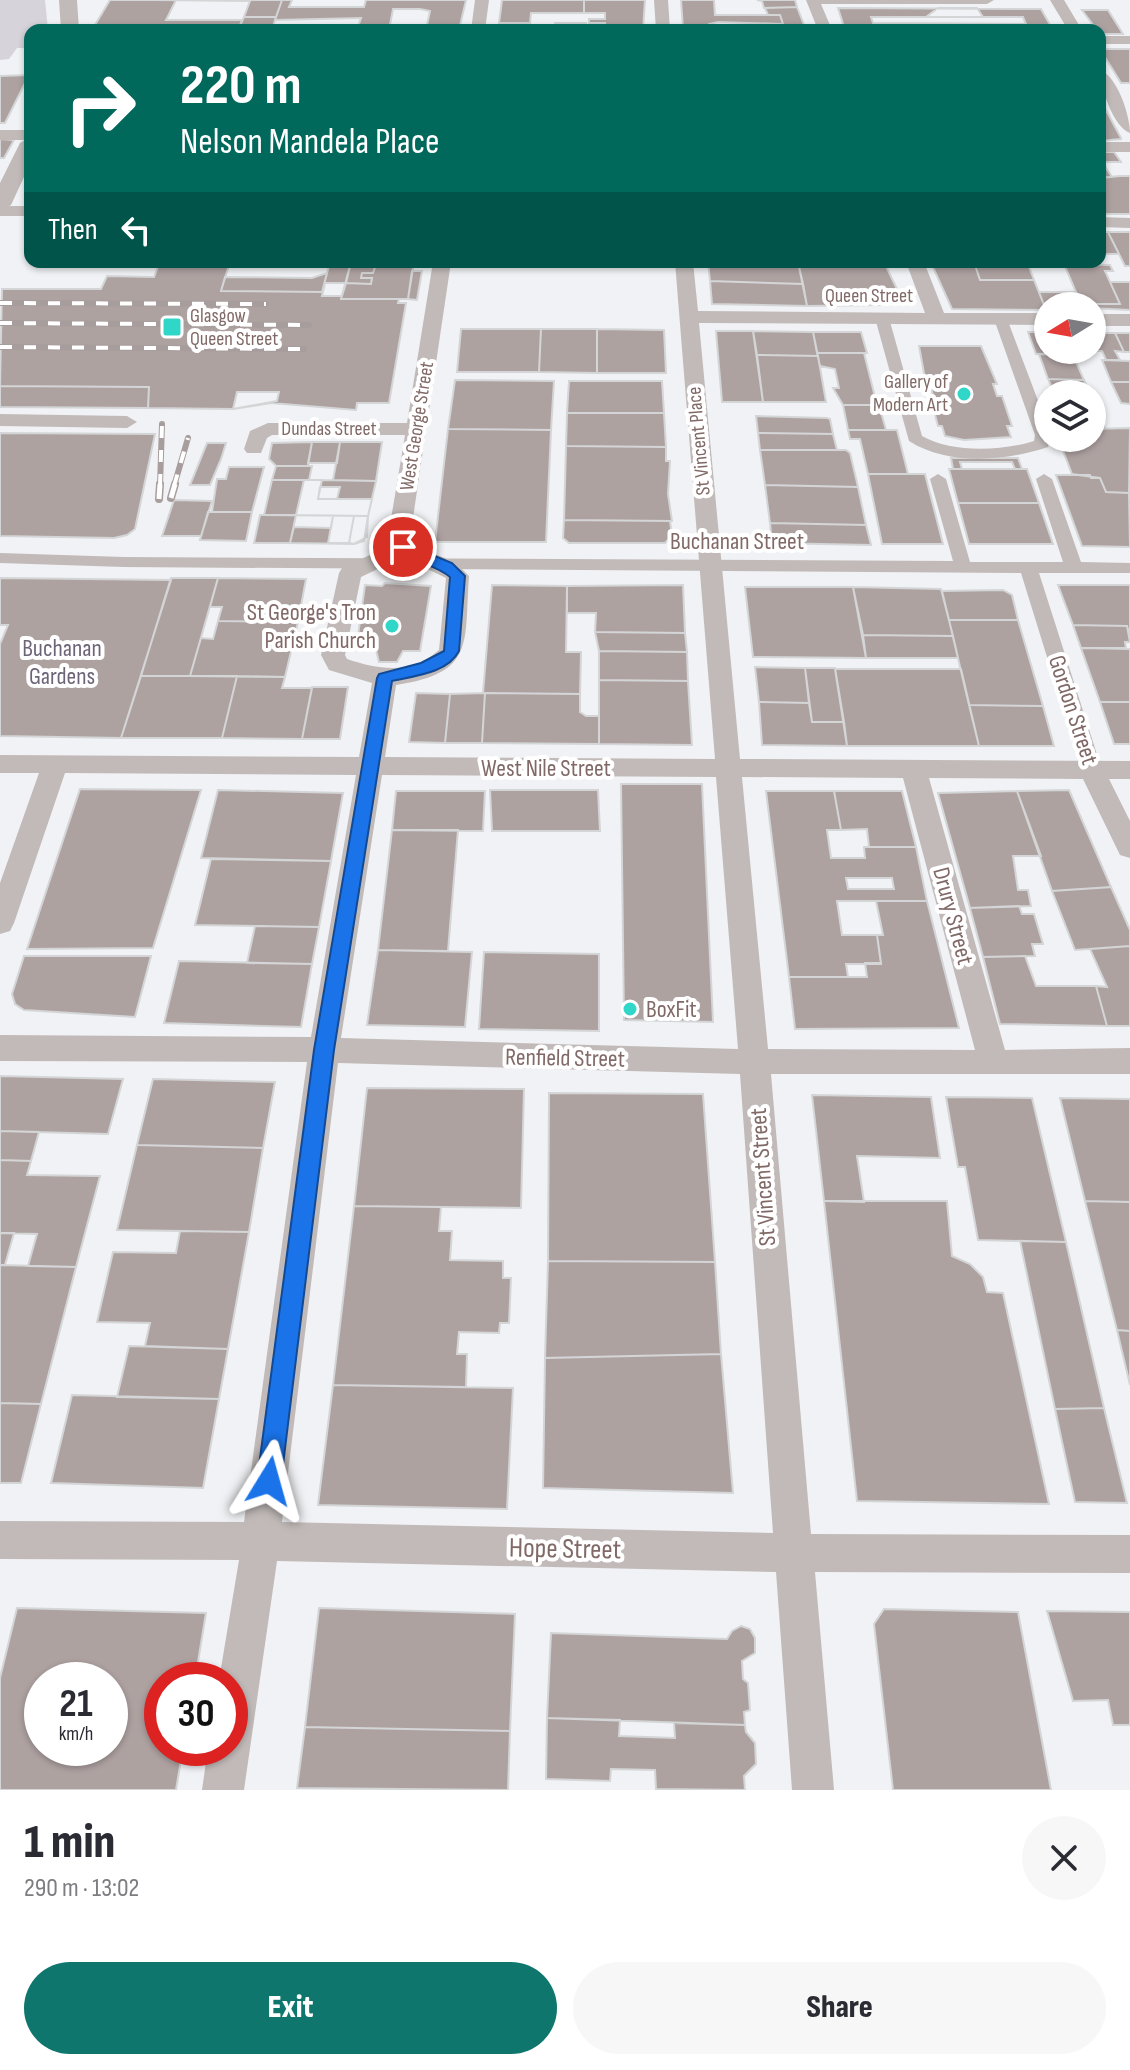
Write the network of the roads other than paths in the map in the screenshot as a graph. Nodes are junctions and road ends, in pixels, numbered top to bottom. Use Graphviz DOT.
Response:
graph roads {
  1 [pos="68,0"];
  2 [pos="482,0"];
  3 [pos="661,0"];
  4 [pos="813,0"];
  5 [pos="823,0"];
  6 [pos="987,0"];
  7 [pos="1057,0"];
  8 [pos="70,24"];
  9 [pos="479,24"];
  10 [pos="663,24"];
  11 [pos="823,24"];
  12 [pos="1071,24"];
  13 [pos="1106,40"];
  14 [pos="1130,40"];
  15 [pos="1106,84"];
  16 [pos="1130,88"];
  17 [pos="1106,89"];
  18 [pos="1130,128"];
  19 [pos="0,135"];
  20 [pos="24,135"];
  21 [pos="1106,147"];
  22 [pos="1130,147"];
  23 [pos="24,156"];
  24 [pos="0,208"];
  25 [pos="24,210"];
  26 [pos="1106,222"];
  27 [pos="1130,223"];
  28 [pos="441,268"];
  29 [pos="685,268"];
  30 [pos="917,268"];
  31 [pos="689,317"];
  32 [pos="882,318"];
  33 [pos="937,319"];
  34 [pos="1001,319"];
  35 [pos="1034,319"];
  36 [pos="1106,320"];
  37 [pos="1130,320"];
  38 [pos="0,420"];
  39 [pos="127,422"];
  40 [pos="417,429"];
  41 [pos="931,448"];
  42 [pos="254,449"];
  43 [pos="1033,449"];
  44 [pos="399,538"];
  45 [pos="0,558"];
  46 [pos="352,559"];
  47 [pos="436,564"];
  48 [pos="710,565"];
  49 [pos="963,567"];
  50 [pos="1028,567"];
  51 [pos="1074,567"];
  52 [pos="1130,568"];
  53 [pos="385,678"];
  54 [pos="0,764"];
  55 [pos="55,764"];
  56 [pos="370,767"];
  57 [pos="728,769"];
  58 [pos="914,770"];
  59 [pos="1092,770"];
  60 [pos="1130,770"];
  61 [pos="1130,848"];
  62 [pos="0,923"];
  63 [pos="0,1048"];
  64 [pos="324,1050"];
  65 [pos="754,1060"];
  66 [pos="1130,1061"];
  67 [pos="993,1062"];
  68 [pos="0,1540"];
  69 [pos="261,1541"];
  70 [pos="793,1553"];
  71 [pos="1130,1554"];
  72 [pos="243,1662"];
  73 [pos="227,1766"];
  74 [pos="223,1790"];
  75 [pos="813,1790"];
  1 -- 8 [label="street"];
  2 -- 9 [label="street"];
  3 -- 10 [label="street"];
  4 -- 11 [label="street"];
  5 -- 6 [label="street"];
  7 -- 12 [label="street"];
  13 -- 14 [label="street"];
  15 -- 16 [label="street"];
  17 -- 18 [label="street"];
  19 -- 20 [label="street"];
  21 -- 22 [label="street"];
  23 -- 24 [label="street"];
  24 -- 25 [label="street"];
  26 -- 27 [label="street"];
  28 -- 40 [label="street, West George Street"];
  29 -- 31 [label="street, St Vincent Place"];
  30 -- 33 [label="street"];
  31 -- 32 [label="street, Queen Street"];
  31 -- 48 [label="street, St Vincent Place"];
  32 -- 33 [label="street, Queen Street"];
  32 -- 41 [label="street"];
  33 -- 34 [label="street, Queen Street"];
  34 -- 35 [label="street, Queen Street"];
  34 -- 43 [label="street"];
  36 -- 37 [label="street"];
  38 -- 39 [label="street"];
  40 -- 42 [label="street, Dundas Street"];
  40 -- 44 [label="street, West George Street"];
  41 -- 43 [label="street"];
  41 -- 49 [label="street"];
  43 -- 51 [label="street"];
  44 -- 46 [label="street"];
  44 -- 47 [label="street"];
  45 -- 46 [label="street, Buchanan Street"];
  46 -- 47 [label="street, Buchanan Street"];
  46 -- 53 [label="street"];
  47 -- 48 [label="street, Buchanan Street"];
  47 -- 53 [label="street"];
  48 -- 49 [label="street, Buchanan Street"];
  48 -- 57 [label="street, St Vincent Street"];
  49 -- 50 [label="street, Buchanan Street"];
  50 -- 51 [label="street, Buchanan Street"];
  50 -- 59 [label="street, Gordon Street"];
  51 -- 52 [label="street, Buchanan Street"];
  53 -- 56 [label="street"];
  54 -- 55 [label="street, West Nile Street"];
  55 -- 56 [label="street, West Nile Street"];
  55 -- 62 [label="street"];
  56 -- 57 [label="street, West Nile Street"];
  56 -- 64 [label="street"];
  57 -- 58 [label="street, West Nile Street"];
  57 -- 65 [label="street, St Vincent Street"];
  58 -- 59 [label="street, West Nile Street"];
  58 -- 67 [label="street, Drury Street"];
  59 -- 60 [label="street, West Nile Street"];
  59 -- 61 [label="street, Gordon Street"];
  63 -- 64 [label="street, Renfield Street"];
  64 -- 65 [label="street, Renfield Street"];
  64 -- 69 [label="street"];
  65 -- 67 [label="street, Renfield Street"];
  65 -- 70 [label="street, St Vincent Street"];
  66 -- 67 [label="street, Renfield Street"];
  68 -- 69 [label="street, Hope Street"];
  69 -- 70 [label="street, Hope Street"];
  69 -- 72 [label="street"];
  70 -- 71 [label="street, Hope Street"];
  70 -- 75 [label="street, St Vincent Street"];
  73 -- 74 [label="street"];
}
